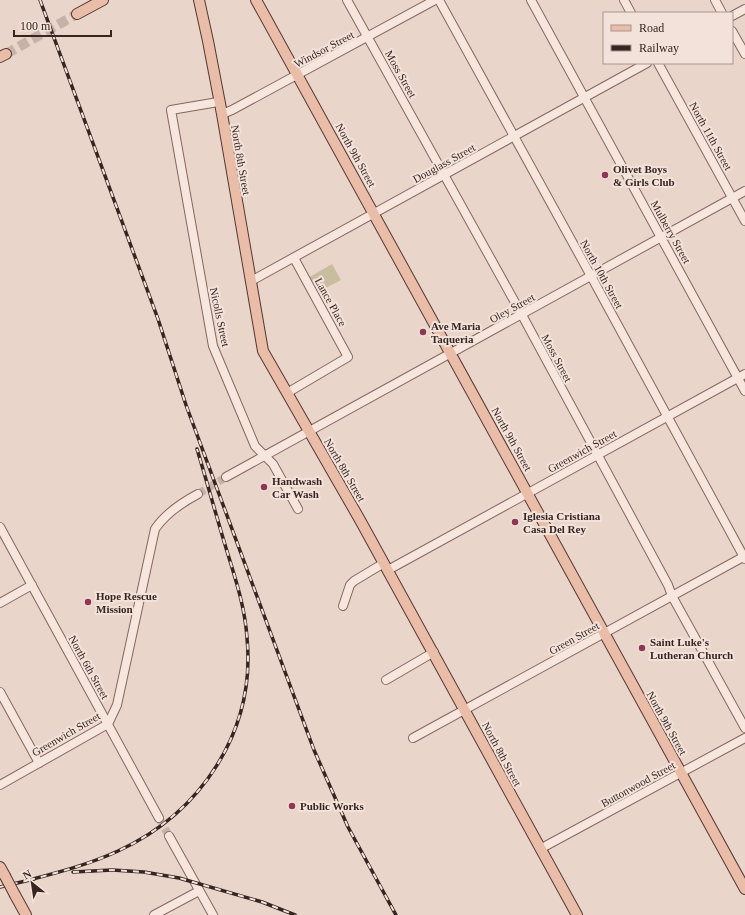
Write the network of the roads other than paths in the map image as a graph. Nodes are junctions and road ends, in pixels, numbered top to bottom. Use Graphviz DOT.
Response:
graph roads {
  1 [pos="103,0"];
  2 [pos="199,0"];
  3 [pos="256,0"];
  4 [pos="347,0"];
  5 [pos="435,0"];
  6 [pos="439,0"];
  7 [pos="531,0"];
  8 [pos="624,0"];
  9 [pos="715,0"];
  10 [pos="745,9"];
  11 [pos="630,12"];
  12 [pos="721,12"];
  13 [pos="77,14"];
  14 [pos="733,15"];
  15 [pos="733,33"];
  16 [pos="368,37"];
  17 [pos="745,54"];
  18 [pos="645,64"];
  19 [pos="659,64"];
  20 [pos="298,75"];
  21 [pos="585,98"];
  22 [pos="218,102"];
  23 [pos="222,114"];
  24 [pos="514,137"];
  25 [pos="445,175"];
  26 [pos="745,192"];
  27 [pos="733,198"];
  28 [pos="375,214"];
  29 [pos="745,220"];
  30 [pos="662,237"];
  31 [pos="294,258"];
  32 [pos="591,276"];
  33 [pos="251,281"];
  34 [pos="522,315"];
  35 [pos="452,353"];
  36 [pos="742,376"];
  37 [pos="745,391"];
  38 [pos="287,393"];
  39 [pos="667,417"];
  40 [pos="309,432"];
  41 [pos="598,455"];
  42 [pos="265,456"];
  43 [pos="226,477"];
  44 [pos="198,494"];
  45 [pos="528,494"];
  46 [pos="298,509"];
  47 [pos="0,527"];
  48 [pos="745,558"];
  49 [pos="386,567"];
  50 [pos="32,585"];
  51 [pos="672,596"];
  52 [pos="0,603"];
  53 [pos="343,606"];
  54 [pos="604,634"];
  55 [pos="434,652"];
  56 [pos="386,680"];
  57 [pos="0,692"];
  58 [pos="465,710"];
  59 [pos="108,724"];
  60 [pos="745,728"];
  61 [pos="413,738"];
  62 [pos="745,738"];
  63 [pos="39,763"];
  64 [pos="681,773"];
  65 [pos="0,785"];
  66 [pos="159,818"];
  67 [pos="169,836"];
  68 [pos="540,849"];
  69 [pos="2,871"];
  70 [pos="745,889"];
  71 [pos="199,891"];
  72 [pos="160,914"];
  73 [pos="26,915"];
  74 [pos="213,915"];
  75 [pos="577,915"];
  1 -- 13 [label="main road"];
  2 -- 22 [label="main road, North 8th Street"];
  3 -- 20 [label="main road, North 9th Street"];
  4 -- 16 [label="street, Moss Street"];
  5 -- 16 [label="street, Windsor Street"];
  6 -- 24 [label="street, North 10th Street"];
  7 -- 21 [label="street, Mulberry Street"];
  8 -- 11 [label="street"];
  9 -- 12 [label="street"];
  10 -- 14 [label="street"];
  15 -- 17 [label="street"];
  16 -- 20 [label="street, Windsor Street"];
  16 -- 25 [label="street, Moss Street"];
  18 -- 21 [label="street, Douglass Street"];
  19 -- 27 [label="street, North 11th Street"];
  20 -- 23 [label="street, Windsor Street"];
  20 -- 28 [label="main road, North 9th Street"];
  21 -- 24 [label="street, Douglass Street"];
  21 -- 30 [label="street, Mulberry Street"];
  22 -- 23 [label="main road, North 8th Street"];
  22 -- 42 [label="street, Nicolls Street"];
  23 -- 33 [label="main road, North 8th Street"];
  24 -- 25 [label="street, Douglass Street"];
  24 -- 32 [label="street, North 10th Street"];
  25 -- 28 [label="street, Douglass Street"];
  25 -- 34 [label="street, Moss Street"];
  26 -- 27 [label="street, Oley Street"];
  27 -- 29 [label="street, North 11th Street"];
  27 -- 30 [label="street, Oley Street"];
  28 -- 31 [label="street, Douglass Street"];
  28 -- 35 [label="main road, North 9th Street"];
  30 -- 32 [label="street, Oley Street"];
  30 -- 36 [label="street, Mulberry Street"];
  31 -- 33 [label="street, Douglass Street"];
  31 -- 38 [label="street, Lance Place"];
  32 -- 34 [label="street, Oley Street"];
  32 -- 39 [label="street, North 10th Street"];
  33 -- 38 [label="main road, North 8th Street"];
  34 -- 35 [label="street, Oley Street"];
  34 -- 41 [label="street, Moss Street"];
  35 -- 40 [label="street, Oley Street"];
  35 -- 45 [label="main road, North 9th Street"];
  36 -- 37 [label="street, Mulberry Street"];
  36 -- 39 [label="street, Greenwich Street"];
  38 -- 40 [label="main road, North 8th Street"];
  39 -- 41 [label="street, Greenwich Street"];
  39 -- 48 [label="street, North 10th Street"];
  40 -- 42 [label="street, Oley Street"];
  40 -- 49 [label="main road, North 8th Street"];
  41 -- 45 [label="street, Greenwich Street"];
  41 -- 51 [label="street, Moss Street"];
  42 -- 43 [label="street, Oley Street"];
  42 -- 46 [label="street, Nicolls Street"];
  44 -- 59 [label="street, Greenwich Street"];
  45 -- 49 [label="street, Greenwich Street"];
  45 -- 54 [label="main road, North 9th Street"];
  47 -- 50 [label="street, North 6th Street"];
  48 -- 51 [label="street, Green Street"];
  49 -- 53 [label="street, Greenwich Street"];
  49 -- 55 [label="main road, North 8th Street"];
  50 -- 52 [label="street"];
  50 -- 59 [label="street, North 6th Street"];
  51 -- 54 [label="street, Green Street"];
  51 -- 60 [label="street, Moss Street"];
  54 -- 58 [label="street, Green Street"];
  54 -- 64 [label="main road, North 9th Street"];
  55 -- 56 [label="street"];
  55 -- 58 [label="main road, North 8th Street"];
  57 -- 63 [label="street"];
  58 -- 61 [label="street, Green Street"];
  58 -- 68 [label="main road, North 8th Street"];
  59 -- 63 [label="street, Greenwich Street"];
  59 -- 66 [label="street, North 6th Street"];
  62 -- 64 [label="street, Buttonwood Street"];
  63 -- 65 [label="street, Greenwich Street"];
  64 -- 68 [label="street, Buttonwood Street"];
  64 -- 70 [label="main road, North 9th Street"];
  67 -- 71 [label="street"];
  68 -- 75 [label="main road, North 8th Street"];
  69 -- 73 [label="main road, bridge"];
  71 -- 72 [label="street"];
  71 -- 74 [label="street"];
}
